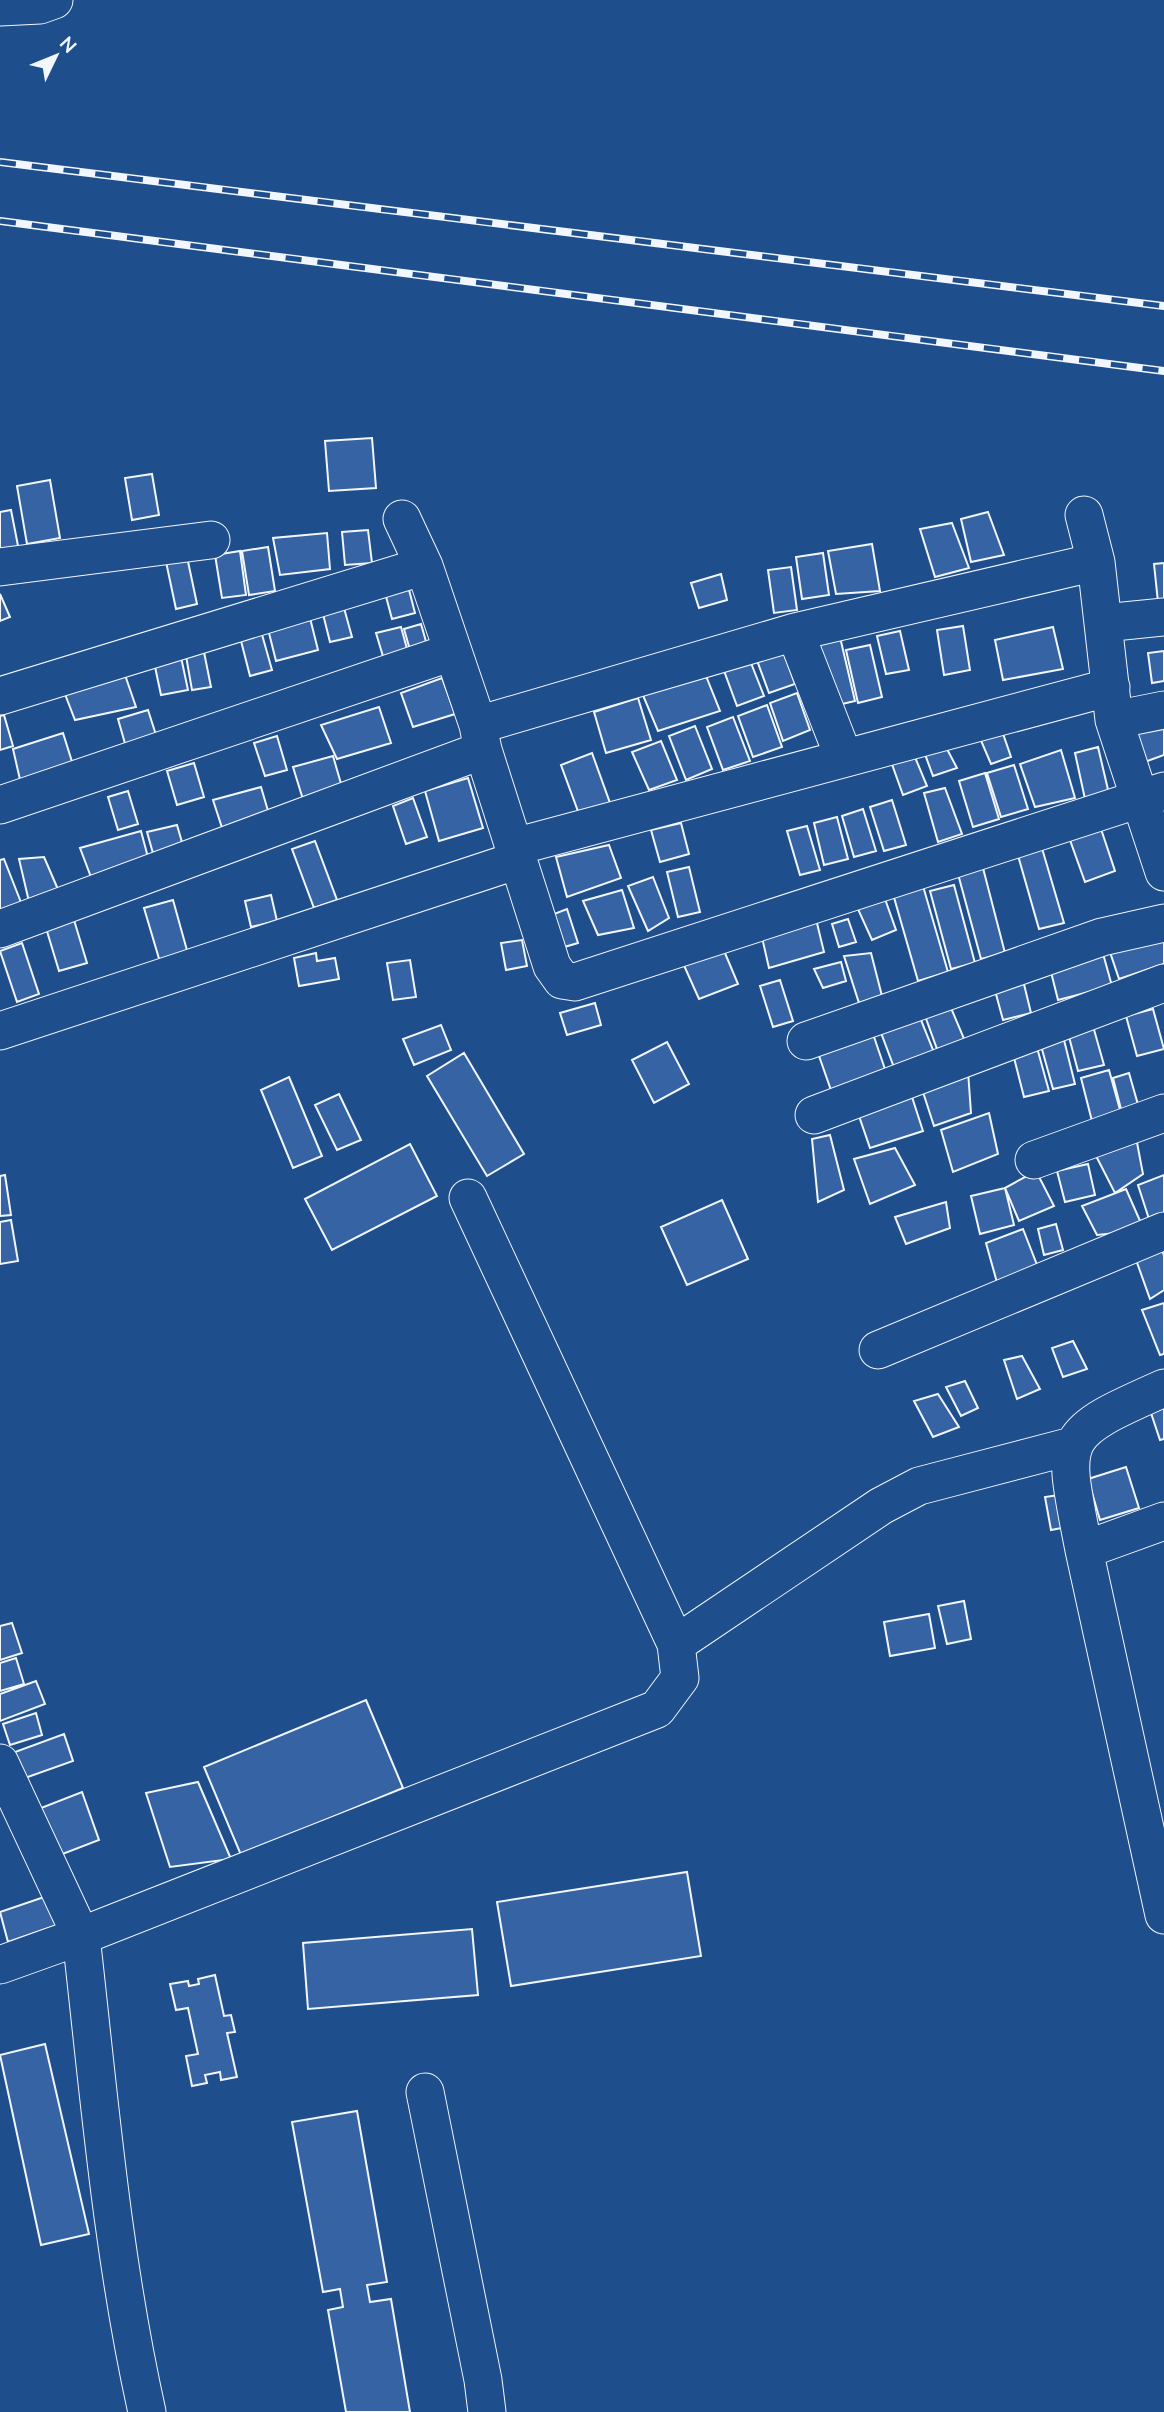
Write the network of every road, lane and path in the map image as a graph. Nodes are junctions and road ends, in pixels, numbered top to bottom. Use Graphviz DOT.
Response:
graph roads {
  1 [pos="54,0"];
  2 [pos="0,7"];
  3 [pos="1084,516"];
  4 [pos="402,519"];
  5 [pos="211,540"];
  6 [pos="1096,562"];
  7 [pos="424,566"];
  8 [pos="0,567"];
  9 [pos="1164,617"];
  10 [pos="1104,623"];
  11 [pos="795,632"];
  12 [pos="452,652"];
  13 [pos="0,696"];
  14 [pos="1112,704"];
  15 [pos="1164,710"];
  16 [pos="480,738"];
  17 [pos="844,758"];
  18 [pos="1152,794"];
  19 [pos="0,805"];
  20 [pos="516,854"];
  21 [pos="1164,872"];
  22 [pos="1164,923"];
  23 [pos="0,929"];
  24 [pos="1164,984"];
  25 [pos="0,1031"];
  26 [pos="806,1041"];
  27 [pos="1164,1113"];
  28 [pos="814,1115"];
  29 [pos="1034,1160"];
  30 [pos="468,1198"];
  31 [pos="1164,1231"];
  32 [pos="878,1350"];
  33 [pos="1164,1388"];
  34 [pos="1072,1446"];
  35 [pos="1164,1521"];
  36 [pos="1084,1550"];
  37 [pos="676,1644"];
  38 [pos="0,1763"];
  39 [pos="1164,1915"];
  40 [pos="81,1936"];
  41 [pos="0,1965"];
  42 [pos="425,2092"];
  43 [pos="147,2412"];
  44 [pos="486,2412"];
  1 -- 2 [label="street"];
  3 -- 6 [label="street"];
  4 -- 7 [label="street"];
  5 -- 8 [label="street"];
  6 -- 10 [label="street"];
  6 -- 11 [label="street"];
  7 -- 12 [label="street"];
  7 -- 13 [label="street"];
  9 -- 10 [label="street"];
  10 -- 14 [label="street"];
  11 -- 16 [label="street"];
  11 -- 17 [label="street"];
  12 -- 16 [label="street"];
  12 -- 19 [label="street"];
  14 -- 15 [label="street"];
  14 -- 17 [label="street"];
  14 -- 18 [label="street"];
  16 -- 20 [label="street"];
  16 -- 23 [label="street"];
  17 -- 20 [label="street"];
  18 -- 20 [label="street"];
  18 -- 21 [label="street"];
  20 -- 25 [label="street"];
  22 -- 26 [label="street"];
  24 -- 28 [label="street"];
  27 -- 29 [label="street"];
  30 -- 37 [label="street"];
  31 -- 32 [label="street"];
  33 -- 34 [label="street"];
  34 -- 36 [label="street"];
  34 -- 37 [label="street"];
  35 -- 36 [label="street"];
  36 -- 39 [label="street"];
  37 -- 40 [label="street"];
  38 -- 40 [label="street"];
  40 -- 41 [label="street"];
  40 -- 43 [label="street"];
  42 -- 44 [label="street"];
}
